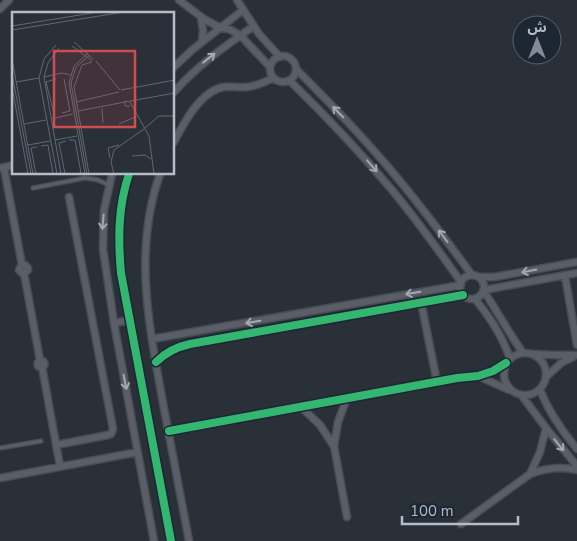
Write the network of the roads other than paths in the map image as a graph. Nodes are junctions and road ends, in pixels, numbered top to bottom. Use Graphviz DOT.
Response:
graph roads {
  1 [pos="9,0"];
  2 [pos="180,0"];
  3 [pos="237,0"];
  4 [pos="0,9"];
  5 [pos="243,10"];
  6 [pos="201,18"];
  7 [pos="254,26"];
  8 [pos="221,27"];
  9 [pos="240,35"];
  10 [pos="202,42"];
  11 [pos="280,57"];
  12 [pos="175,66"];
  13 [pos="270,67"];
  14 [pos="296,69"];
  15 [pos="273,78"];
  16 [pos="290,81"];
  17 [pos="175,91"];
  18 [pos="175,140"];
  19 [pos="2,168"];
  20 [pos="88,175"];
  21 [pos="112,175"];
  22 [pos="129,175"];
  23 [pos="160,175"];
  24 [pos="85,178"];
  25 [pos="109,185"];
  26 [pos="33,188"];
  27 [pos="9,195"];
  28 [pos="0,197"];
  29 [pos="69,197"];
  30 [pos="577,262"];
  31 [pos="577,273"];
  32 [pos="475,276"];
  33 [pos="565,276"];
  34 [pos="461,283"];
  35 [pos="484,290"];
  36 [pos="463,294"];
  37 [pos="475,299"];
  38 [pos="421,302"];
  39 [pos="130,320"];
  40 [pos="114,323"];
  41 [pos="152,340"];
  42 [pos="577,345"];
  43 [pos="524,353"];
  44 [pos="531,354"];
  45 [pos="577,355"];
  46 [pos="508,361"];
  47 [pos="156,362"];
  48 [pos="478,376"];
  49 [pos="546,377"];
  50 [pos="437,382"];
  51 [pos="540,390"];
  52 [pos="514,393"];
  53 [pos="522,396"];
  54 [pos="347,398"];
  55 [pos="301,407"];
  56 [pos="546,428"];
  57 [pos="169,431"];
  58 [pos="41,441"];
  59 [pos="56,445"];
  60 [pos="334,446"];
  61 [pos="0,448"];
  62 [pos="577,449"];
  63 [pos="138,452"];
  64 [pos="60,466"];
  65 [pos="577,468"];
  66 [pos="530,474"];
  67 [pos="0,478"];
  68 [pos="347,517"];
  69 [pos="461,524"];
  70 [pos="154,541"];
  71 [pos="171,541"];
  72 [pos="189,541"];
  1 -- 4 [label="street"];
  2 -- 6 [label="street"];
  3 -- 5 [label="street"];
  5 -- 7 [label="street"];
  5 -- 8 [label="street"];
  6 -- 8 [label="street"];
  6 -- 10 [label="street"];
  7 -- 9 [label="street"];
  7 -- 11 [label="street"];
  8 -- 9 [label="street"];
  8 -- 10 [label="street"];
  9 -- 13 [label="street"];
  17 -- 9 [label="street, one-way"];
  10 -- 12 [label="street"];
  11 -- 13 [label="street"];
  11 -- 14 [label="street"];
  13 -- 15 [label="street"];
  14 -- 16 [label="street"];
  32 -- 14 [label="street, one-way"];
  15 -- 16 [label="street"];
  15 -- 18 [label="street"];
  16 -- 34 [label="street, one-way"];
  19 -- 27 [label="street"];
  20 -- 24 [label="lane"];
  21 -- 25 [label="street"];
  22 -- 39 [label="street"];
  23 -- 41 [label="street"];
  24 -- 25 [label="lane"];
  24 -- 26 [label="lane"];
  25 -- 40 [label="street, one-way"];
  27 -- 28 [label="street"];
  27 -- 59 [label="street"];
  29 -- 59 [label="street"];
  30 -- 32 [label="street, one-way"];
  31 -- 33 [label="street"];
  32 -- 34 [label="street"];
  32 -- 35 [label="street"];
  33 -- 35 [label="street"];
  33 -- 42 [label="street"];
  34 -- 36 [label="street"];
  34 -- 41 [label="street, one-way"];
  35 -- 37 [label="street"];
  35 -- 43 [label="street"];
  36 -- 37 [label="street"];
  36 -- 38 [label="street"];
  37 -- 46 [label="street"];
  38 -- 47 [label="street"];
  38 -- 50 [label="street"];
  39 -- 40 [label="street"];
  39 -- 71 [label="street"];
  40 -- 63 [label="street, one-way"];
  41 -- 47 [label="street"];
  43 -- 44 [label="street"];
  43 -- 46 [label="street"];
  44 -- 45 [label="street"];
  44 -- 49 [label="street"];
  45 -- 49 [label="street"];
  46 -- 48 [label="street"];
  46 -- 52 [label="street"];
  47 -- 57 [label="street"];
  48 -- 50 [label="street"];
  48 -- 52 [label="street"];
  49 -- 51 [label="street"];
  50 -- 54 [label="street"];
  51 -- 53 [label="street"];
  51 -- 62 [label="street"];
  52 -- 53 [label="street"];
  53 -- 56 [label="street"];
  54 -- 55 [label="street"];
  54 -- 60 [label="street"];
  55 -- 57 [label="street"];
  55 -- 60 [label="street"];
  56 -- 65 [label="street, one-way"];
  56 -- 66 [label="street"];
  57 -- 72 [label="street"];
  58 -- 61 [label="lane"];
  59 -- 64 [label="street"];
  60 -- 68 [label="street"];
  63 -- 64 [label="street"];
  63 -- 70 [label="street"];
  64 -- 67 [label="street"];
  65 -- 66 [label="street"];
  66 -- 69 [label="street"];
}
